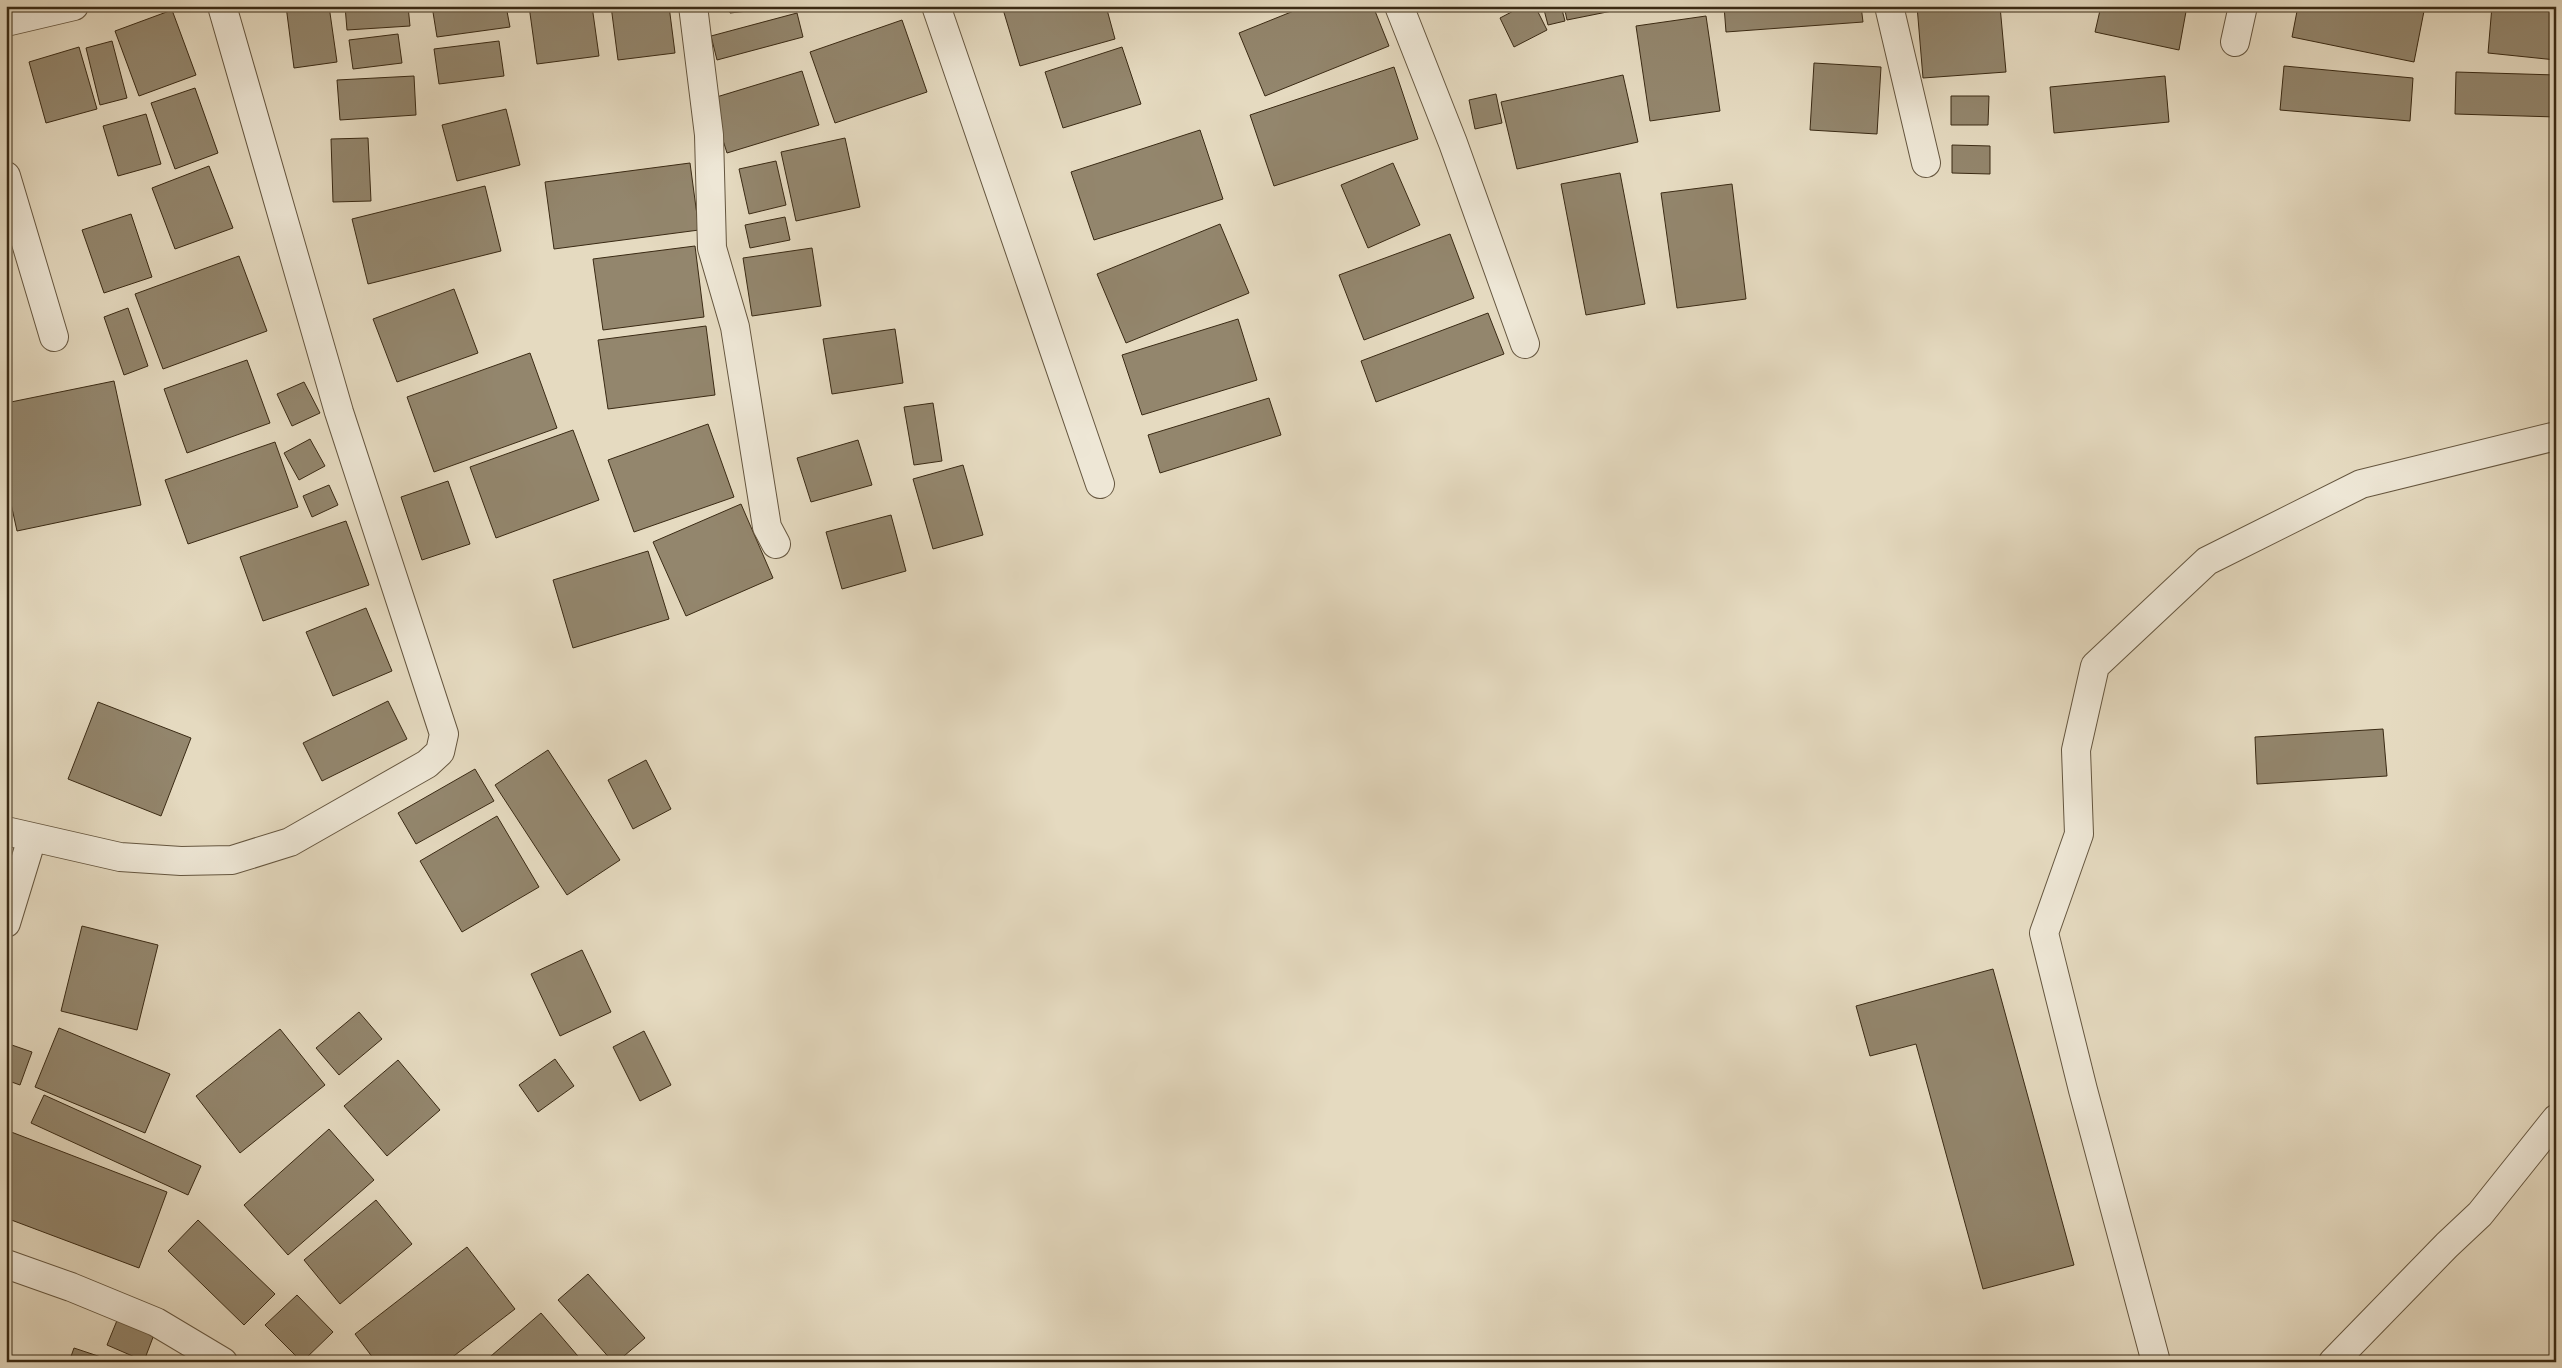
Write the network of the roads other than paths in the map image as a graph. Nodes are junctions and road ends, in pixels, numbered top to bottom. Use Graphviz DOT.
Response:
graph roads {
  1 [pos="74,6"];
  2 [pos="222,6"];
  3 [pos="693,6"];
  4 [pos="936,6"];
  5 [pos="1399,6"];
  6 [pos="1889,6"];
  7 [pos="2243,6"];
  8 [pos="6,22"];
  9 [pos="2235,42"];
  10 [pos="1926,163"];
  11 [pos="6,176"];
  12 [pos="54,337"];
  13 [pos="1525,344"];
  14 [pos="2556,436"];
  15 [pos="1100,484"];
  16 [pos="776,544"];
  17 [pos="19,834"];
  18 [pos="6,923"];
  19 [pos="2556,1119"];
  20 [pos="6,1264"];
  21 [pos="222,1362"];
  22 [pos="2156,1362"];
  23 [pos="2333,1362"];
  1 -- 8 [label="street"];
  2 -- 17 [label="street"];
  3 -- 16 [label="street"];
  4 -- 15 [label="street"];
  5 -- 13 [label="street"];
  6 -- 10 [label="street"];
  7 -- 9 [label="street"];
  11 -- 12 [label="street"];
  14 -- 22 [label="street"];
  17 -- 18 [label="street"];
  19 -- 23 [label="street"];
  20 -- 21 [label="street"];
}
